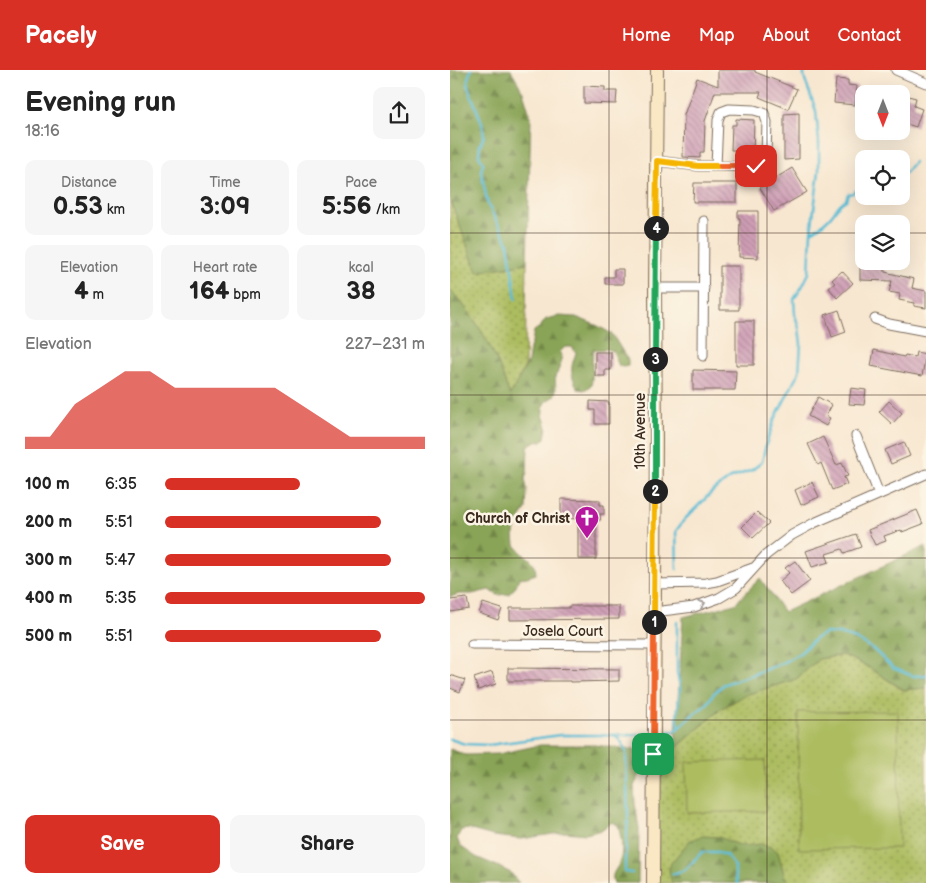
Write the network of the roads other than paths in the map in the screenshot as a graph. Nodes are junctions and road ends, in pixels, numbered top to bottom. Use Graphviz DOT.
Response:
graph roads {
  1 [pos="657,70"];
  2 [pos="896,70"];
  3 [pos="926,83"];
  4 [pos="657,161"];
  5 [pos="716,166"];
  6 [pos="704,221"];
  7 [pos="655,288"];
  8 [pos="704,288"];
  9 [pos="874,319"];
  10 [pos="926,331"];
  11 [pos="703,356"];
  12 [pos="856,436"];
  13 [pos="926,474"];
  14 [pos="879,494"];
  15 [pos="756,567"];
  16 [pos="654,584"];
  17 [pos="654,612"];
  18 [pos="472,644"];
  19 [pos="654,645"];
  20 [pos="653,883"];
  1 -- 4 [label="street, 10th Avenue"];
  2 -- 3 [label="street"];
  4 -- 5 [label="street"];
  4 -- 7 [label="street, 10th Avenue"];
  5 -- 5 [label="street"];
  6 -- 8 [label="street"];
  7 -- 8 [label="street"];
  7 -- 16 [label="street, 10th Avenue"];
  8 -- 11 [label="street"];
  9 -- 10 [label="street"];
  12 -- 14 [label="street"];
  13 -- 14 [label="street"];
  14 -- 15 [label="street"];
  15 -- 16 [label="street"];
  17 -- 15 [label="street, one-way"];
  16 -- 17 [label="street, 10th Avenue"];
  17 -- 19 [label="street, 10th Avenue"];
  18 -- 19 [label="street, Josela Court"];
  19 -- 20 [label="street, 10th Avenue"];
}
